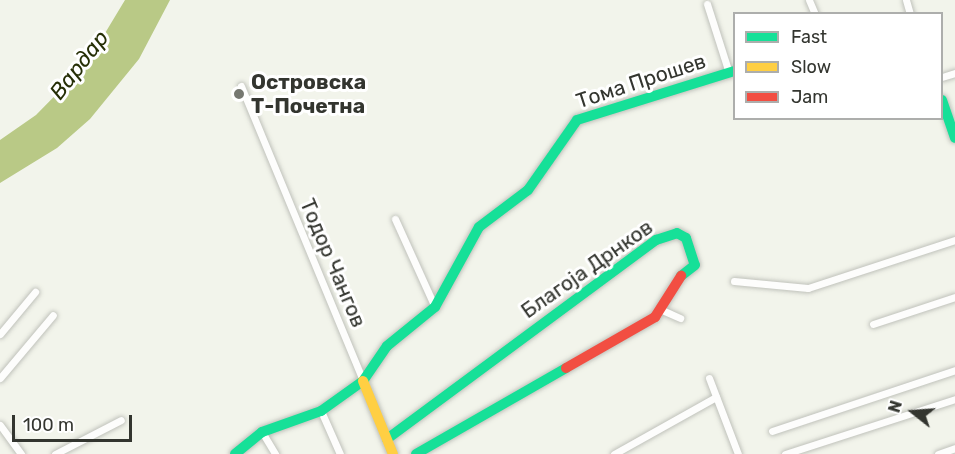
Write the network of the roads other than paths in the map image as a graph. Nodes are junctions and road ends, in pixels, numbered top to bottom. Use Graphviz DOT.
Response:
graph roads {
  1 [pos="707,4"];
  2 [pos="732,72"];
  3 [pos="241,86"];
  4 [pos="943,103"];
  5 [pos="955,138"];
  6 [pos="395,219"];
  7 [pos="955,240"];
  8 [pos="734,280"];
  9 [pos="35,292"];
  10 [pos="955,297"];
  11 [pos="435,307"];
  12 [pos="662,310"];
  13 [pos="53,315"];
  14 [pos="680,318"];
  15 [pos="873,324"];
  16 [pos="0,334"];
  17 [pos="955,370"];
  18 [pos="0,378"];
  19 [pos="709,378"];
  20 [pos="363,381"];
  21 [pos="716,397"];
  22 [pos="955,399"];
  23 [pos="321,411"];
  24 [pos="121,420"];
  25 [pos="1,429"];
  26 [pos="772,431"];
  27 [pos="262,432"];
  28 [pos="387,439"];
  29 [pos="955,448"];
  30 [pos="21,454"];
  31 [pos="55,454"];
  32 [pos="235,454"];
  33 [pos="275,454"];
  34 [pos="340,454"];
  35 [pos="393,454"];
  36 [pos="416,454"];
  37 [pos="614,454"];
  38 [pos="738,454"];
  39 [pos="785,454"];
  40 [pos="938,454"];
  1 -- 2 [label="street"];
  2 -- 11 [label="street, Тома Прошев"];
  3 -- 20 [label="street, Тодор Чангов"];
  4 -- 5 [label="street"];
  6 -- 11 [label="street"];
  7 -- 8 [label="street"];
  9 -- 16 [label="street"];
  10 -- 15 [label="street"];
  11 -- 20 [label="street, Тома Прошев"];
  12 -- 14 [label="street"];
  12 -- 28 [label="street, Благоја Дрнков"];
  12 -- 36 [label="street"];
  13 -- 18 [label="street"];
  17 -- 26 [label="street"];
  19 -- 21 [label="street"];
  20 -- 23 [label="street"];
  20 -- 28 [label="street, Тодор Чангов"];
  21 -- 37 [label="street"];
  21 -- 38 [label="street"];
  22 -- 39 [label="street"];
  23 -- 27 [label="street"];
  23 -- 34 [label="street"];
  24 -- 31 [label="street"];
  25 -- 30 [label="street"];
  27 -- 32 [label="street"];
  27 -- 33 [label="street"];
  28 -- 35 [label="street, Тодор Чангов"];
  29 -- 40 [label="street"];
}
